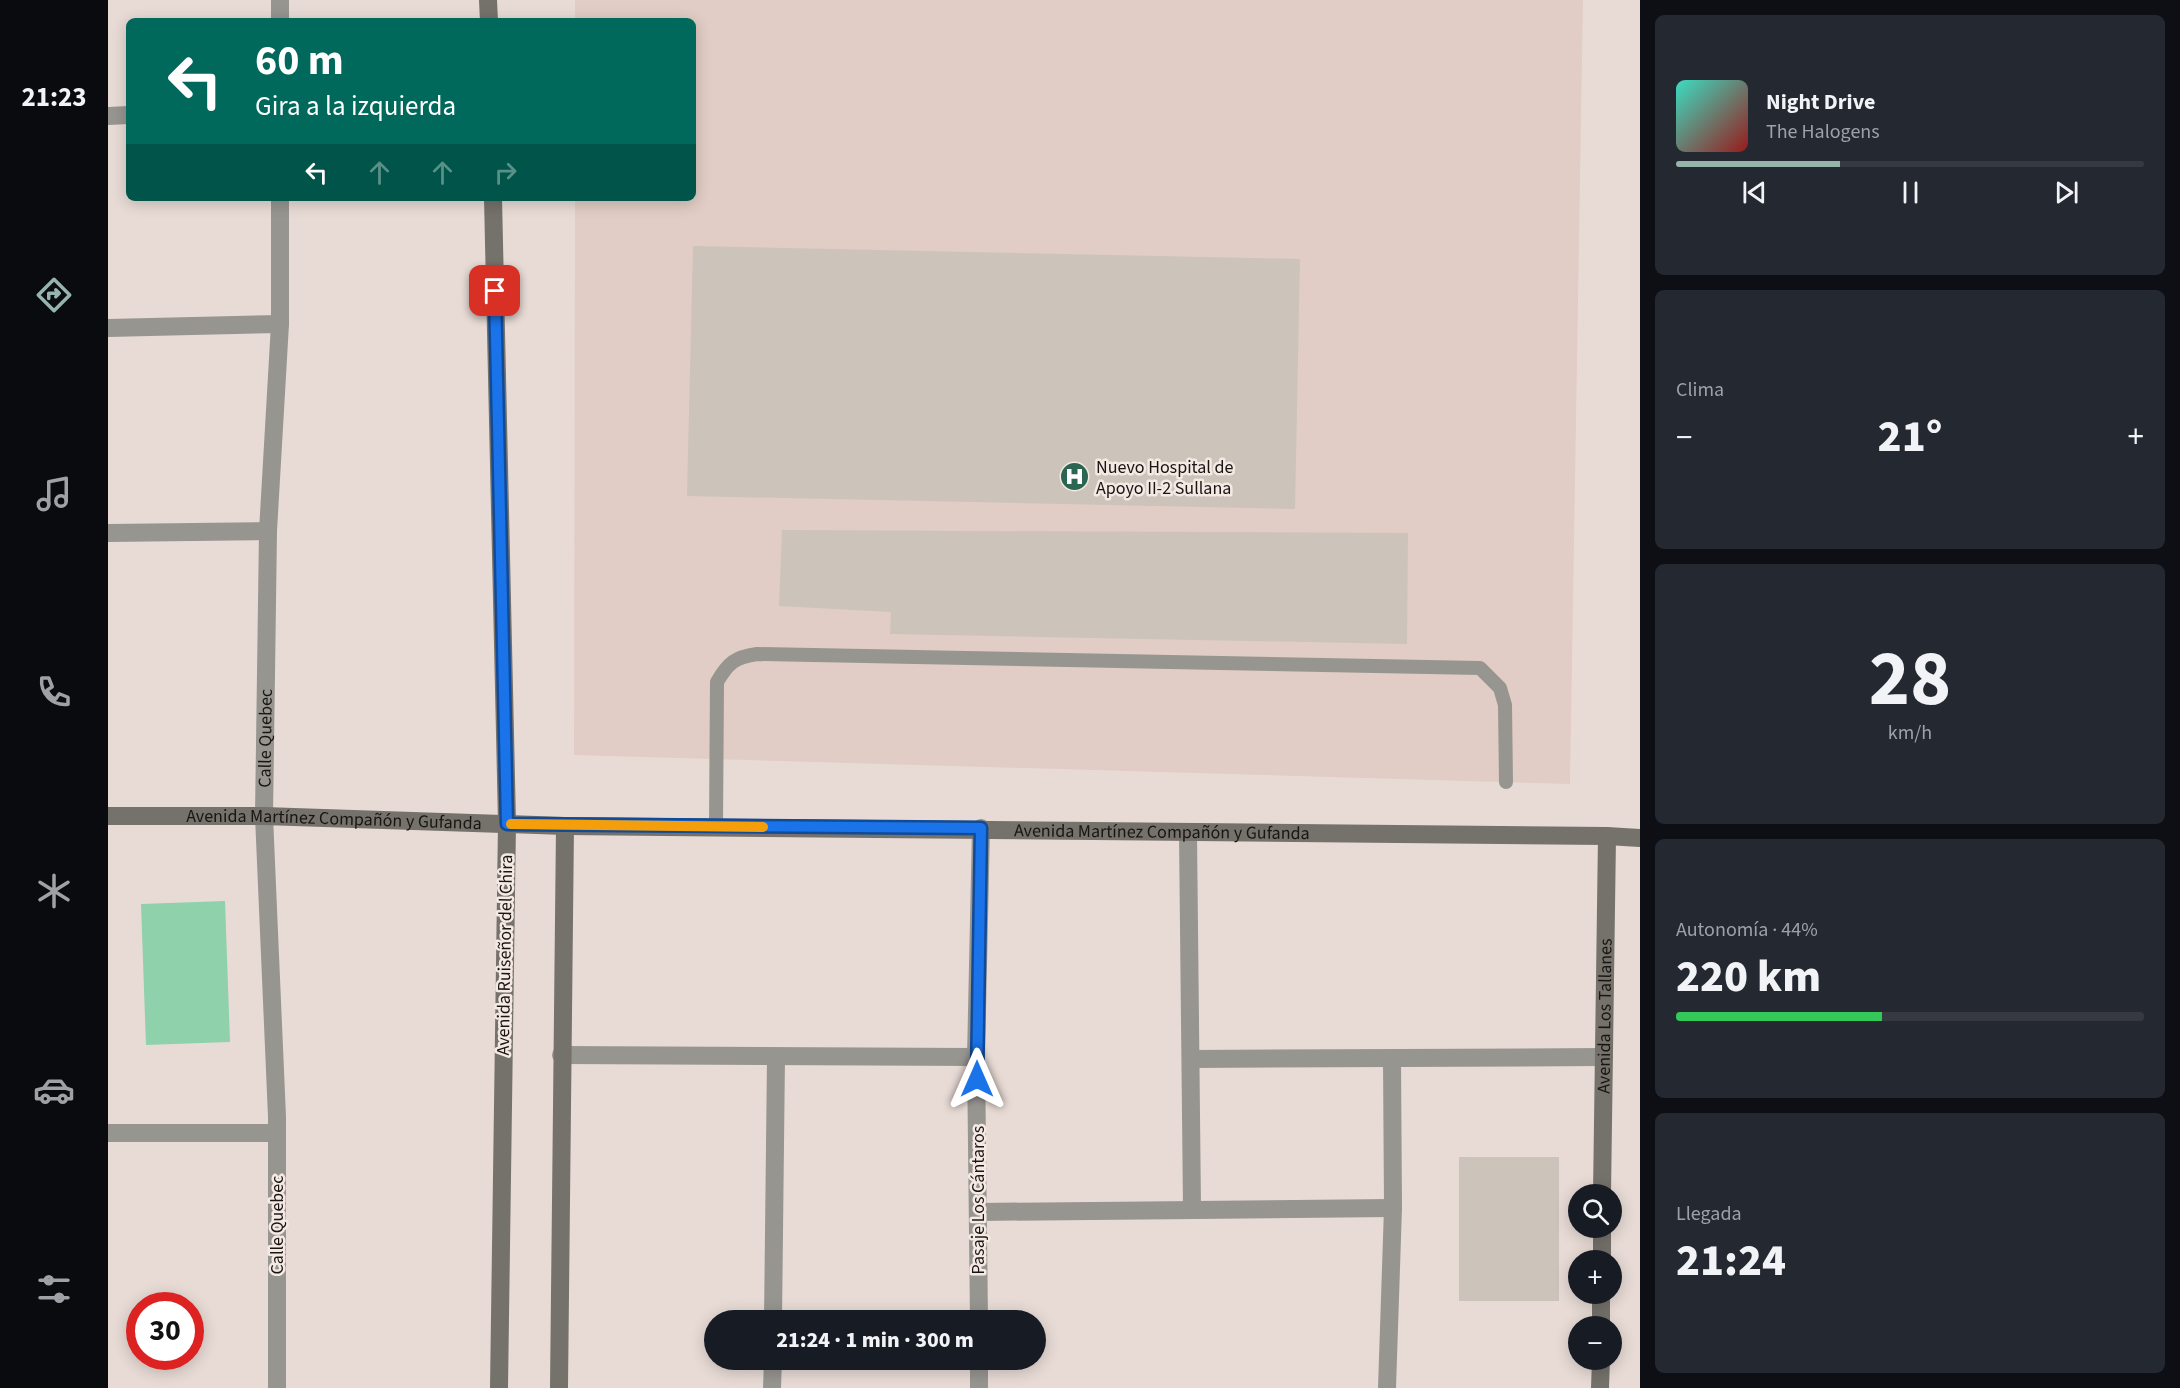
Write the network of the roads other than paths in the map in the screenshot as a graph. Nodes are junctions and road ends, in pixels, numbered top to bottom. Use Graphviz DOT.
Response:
graph roads {
  1 [pos="280,0"];
  2 [pos="488,0"];
  3 [pos="280,18"];
  4 [pos="489,18"];
  5 [pos="126,115"];
  6 [pos="108,116"];
  7 [pos="280,201"];
  8 [pos="493,201"];
  9 [pos="280,324"];
  10 [pos="108,327"];
  11 [pos="268,531"];
  12 [pos="108,533"];
  13 [pos="1506,782"];
  14 [pos="108,816"];
  15 [pos="264,816"];
  16 [pos="507,824"];
  17 [pos="565,826"];
  18 [pos="716,826"];
  19 [pos="981,828"];
  20 [pos="1188,834"];
  21 [pos="1607,836"];
  22 [pos="1640,838"];
  23 [pos="561,1055"];
  24 [pos="1604,1056"];
  25 [pos="776,1057"];
  26 [pos="976,1057"];
  27 [pos="1191,1059"];
  28 [pos="1392,1059"];
  29 [pos="108,1133"];
  30 [pos="277,1133"];
  31 [pos="1602,1184"];
  32 [pos="1192,1208"];
  33 [pos="1393,1208"];
  34 [pos="979,1212"];
  35 [pos="773,1310"];
  36 [pos="979,1310"];
  37 [pos="773,1370"];
  38 [pos="979,1370"];
  39 [pos="1601,1370"];
  40 [pos="277,1388"];
  41 [pos="499,1388"];
  42 [pos="559,1388"];
  43 [pos="772,1388"];
  44 [pos="979,1388"];
  45 [pos="1387,1388"];
  46 [pos="1600,1388"];
  1 -- 3 [label="street"];
  2 -- 4 [label="street"];
  5 -- 6 [label="street"];
  7 -- 9 [label="street, Calle Quebec"];
  8 -- 16 [label="street, Avenida Ruiseñor del Chira"];
  9 -- 10 [label="street"];
  9 -- 11 [label="street, Calle Quebec"];
  11 -- 12 [label="street"];
  11 -- 15 [label="street, Calle Quebec"];
  13 -- 18 [label="lane"];
  14 -- 15 [label="street, Avenida Martínez Compañón y Gufanda"];
  15 -- 16 [label="street, Avenida Martínez Compañón y Gufanda"];
  15 -- 30 [label="street, Calle Quebec"];
  16 -- 17 [label="street, Avenida Martínez Compañón y Gufanda"];
  16 -- 41 [label="street, Avenida Ruiseñor del Chira"];
  17 -- 18 [label="street, Avenida Martínez Compañón y Gufanda"];
  17 -- 23 [label="street"];
  18 -- 19 [label="street, Avenida Martínez Compañón y Gufanda"];
  19 -- 20 [label="street, Avenida Martínez Compañón y Gufanda"];
  19 -- 26 [label="street, Pasaje Los Cántaros"];
  20 -- 21 [label="street, Avenida Martínez Compañón y Gufanda"];
  20 -- 27 [label="street"];
  21 -- 22 [label="street, Avenida Martínez Compañón y Gufanda"];
  21 -- 24 [label="street, Avenida Los Tallanes"];
  23 -- 25 [label="street"];
  23 -- 42 [label="street"];
  24 -- 28 [label="street"];
  24 -- 31 [label="street, Avenida Los Tallanes"];
  25 -- 26 [label="street"];
  25 -- 35 [label="street"];
  26 -- 34 [label="street, Pasaje Los Cántaros"];
  27 -- 28 [label="street"];
  27 -- 32 [label="street"];
  28 -- 33 [label="street"];
  29 -- 30 [label="street"];
  30 -- 40 [label="street, Calle Quebec"];
  32 -- 33 [label="street"];
  32 -- 34 [label="street"];
  33 -- 45 [label="street"];
  34 -- 36 [label="street, Pasaje Los Cántaros"];
  37 -- 43 [label="street"];
  38 -- 44 [label="street"];
  39 -- 46 [label="street"];
}
